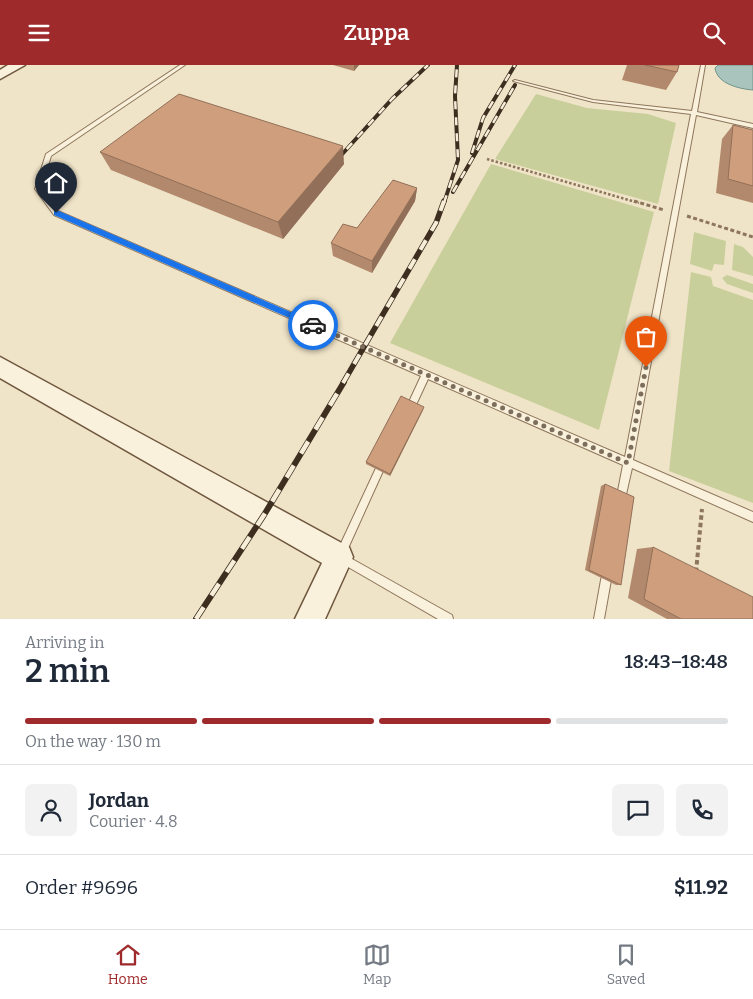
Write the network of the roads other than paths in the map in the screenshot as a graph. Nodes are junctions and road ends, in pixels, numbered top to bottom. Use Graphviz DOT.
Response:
graph roads {
  1 [pos="18,65"];
  2 [pos="183,65"];
  3 [pos="703,65"];
  4 [pos="0,75"];
  5 [pos="515,81"];
  6 [pos="694,113"];
  7 [pos="753,126"];
  8 [pos="0,367"];
  9 [pos="426,374"];
  10 [pos="412,404"];
  11 [pos="628,463"];
  12 [pos="380,471"];
  13 [pos="622,496"];
  14 [pos="753,517"];
  15 [pos="339,557"];
  16 [pos="606,580"];
  17 [pos="310,619"];
  18 [pos="448,619"];
  19 [pos="599,619"];
  1 -- 4 [label="street"];
  2 -- 9 [label="lane"];
  3 -- 6 [label="lane"];
  5 -- 6 [label="lane"];
  6 -- 7 [label="lane"];
  6 -- 11 [label="lane"];
  8 -- 15 [label="street"];
  9 -- 10 [label="lane"];
  9 -- 11 [label="lane"];
  11 -- 13 [label="lane"];
  11 -- 14 [label="lane"];
  12 -- 15 [label="lane"];
  15 -- 17 [label="street"];
  15 -- 18 [label="lane"];
  16 -- 19 [label="lane"];
}
